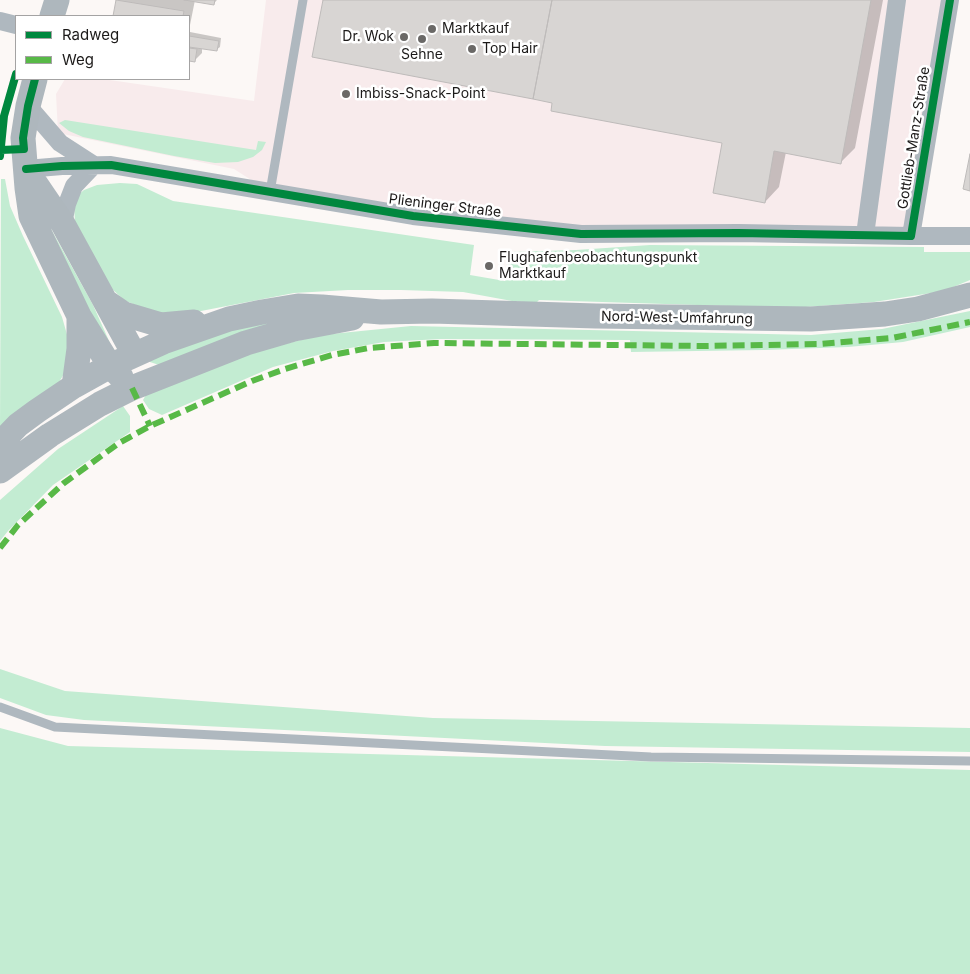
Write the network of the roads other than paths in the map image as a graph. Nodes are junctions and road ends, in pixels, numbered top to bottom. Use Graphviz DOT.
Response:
graph roads {
  1 [pos="57,0"];
  2 [pos="303,0"];
  3 [pos="897,0"];
  4 [pos="950,0"];
  5 [pos="52,15"];
  6 [pos="0,21"];
  7 [pos="15,25"];
  8 [pos="35,80"];
  9 [pos="28,106"];
  10 [pos="94,165"];
  11 [pos="26,169"];
  12 [pos="270,192"];
  13 [pos="63,224"];
  14 [pos="865,235"];
  15 [pos="911,236"];
  16 [pos="970,236"];
  17 [pos="970,295"];
  18 [pos="105,301"];
  19 [pos="381,312"];
  20 [pos="79,316"];
  21 [pos="229,319"];
  22 [pos="134,354"];
  23 [pos="110,366"];
  24 [pos="74,386"];
  25 [pos="132,388"];
  26 [pos="0,444"];
  27 [pos="0,471"];
  28 [pos="0,707"];
  29 [pos="970,761"];
  1 -- 5 [label="main road"];
  2 -- 12 [label="lane"];
  3 -- 14 [label="street"];
  4 -- 15 [label="street, Gottlieb-Manz-Straße"];
  6 -- 7 [label="street"];
  8 -- 9 [label="main road"];
  9 -- 10 [label="street, Plieninger Straße"];
  9 -- 11 [label="main road"];
  10 -- 11 [label="street, Plieninger Straße"];
  10 -- 12 [label="street, Plieninger Straße"];
  10 -- 13 [label="street"];
  11 -- 13 [label="main road"];
  11 -- 20 [label="main road"];
  12 -- 14 [label="street, Plieninger Straße"];
  13 -- 18 [label="main road"];
  14 -- 15 [label="street"];
  15 -- 16 [label="street"];
  17 -- 19 [label="main road, Nord-West-Umfahrung"];
  18 -- 21 [label="main road"];
  18 -- 22 [label="main road"];
  19 -- 21 [label="main road, Nord-West-Umfahrung"];
  19 -- 25 [label="main road, Nord-West-Umfahrung"];
  20 -- 23 [label="main road"];
  20 -- 24 [label="main road"];
  21 -- 22 [label="main road, Nord-West-Umfahrung"];
  22 -- 23 [label="main road, Nord-West-Umfahrung"];
  22 -- 25 [label="main road"];
  23 -- 24 [label="main road, Nord-West-Umfahrung"];
  23 -- 25 [label="main road"];
  24 -- 26 [label="main road, Nord-West-Umfahrung"];
  25 -- 27 [label="main road, Nord-West-Umfahrung"];
  28 -- 29 [label="lane"];
}
